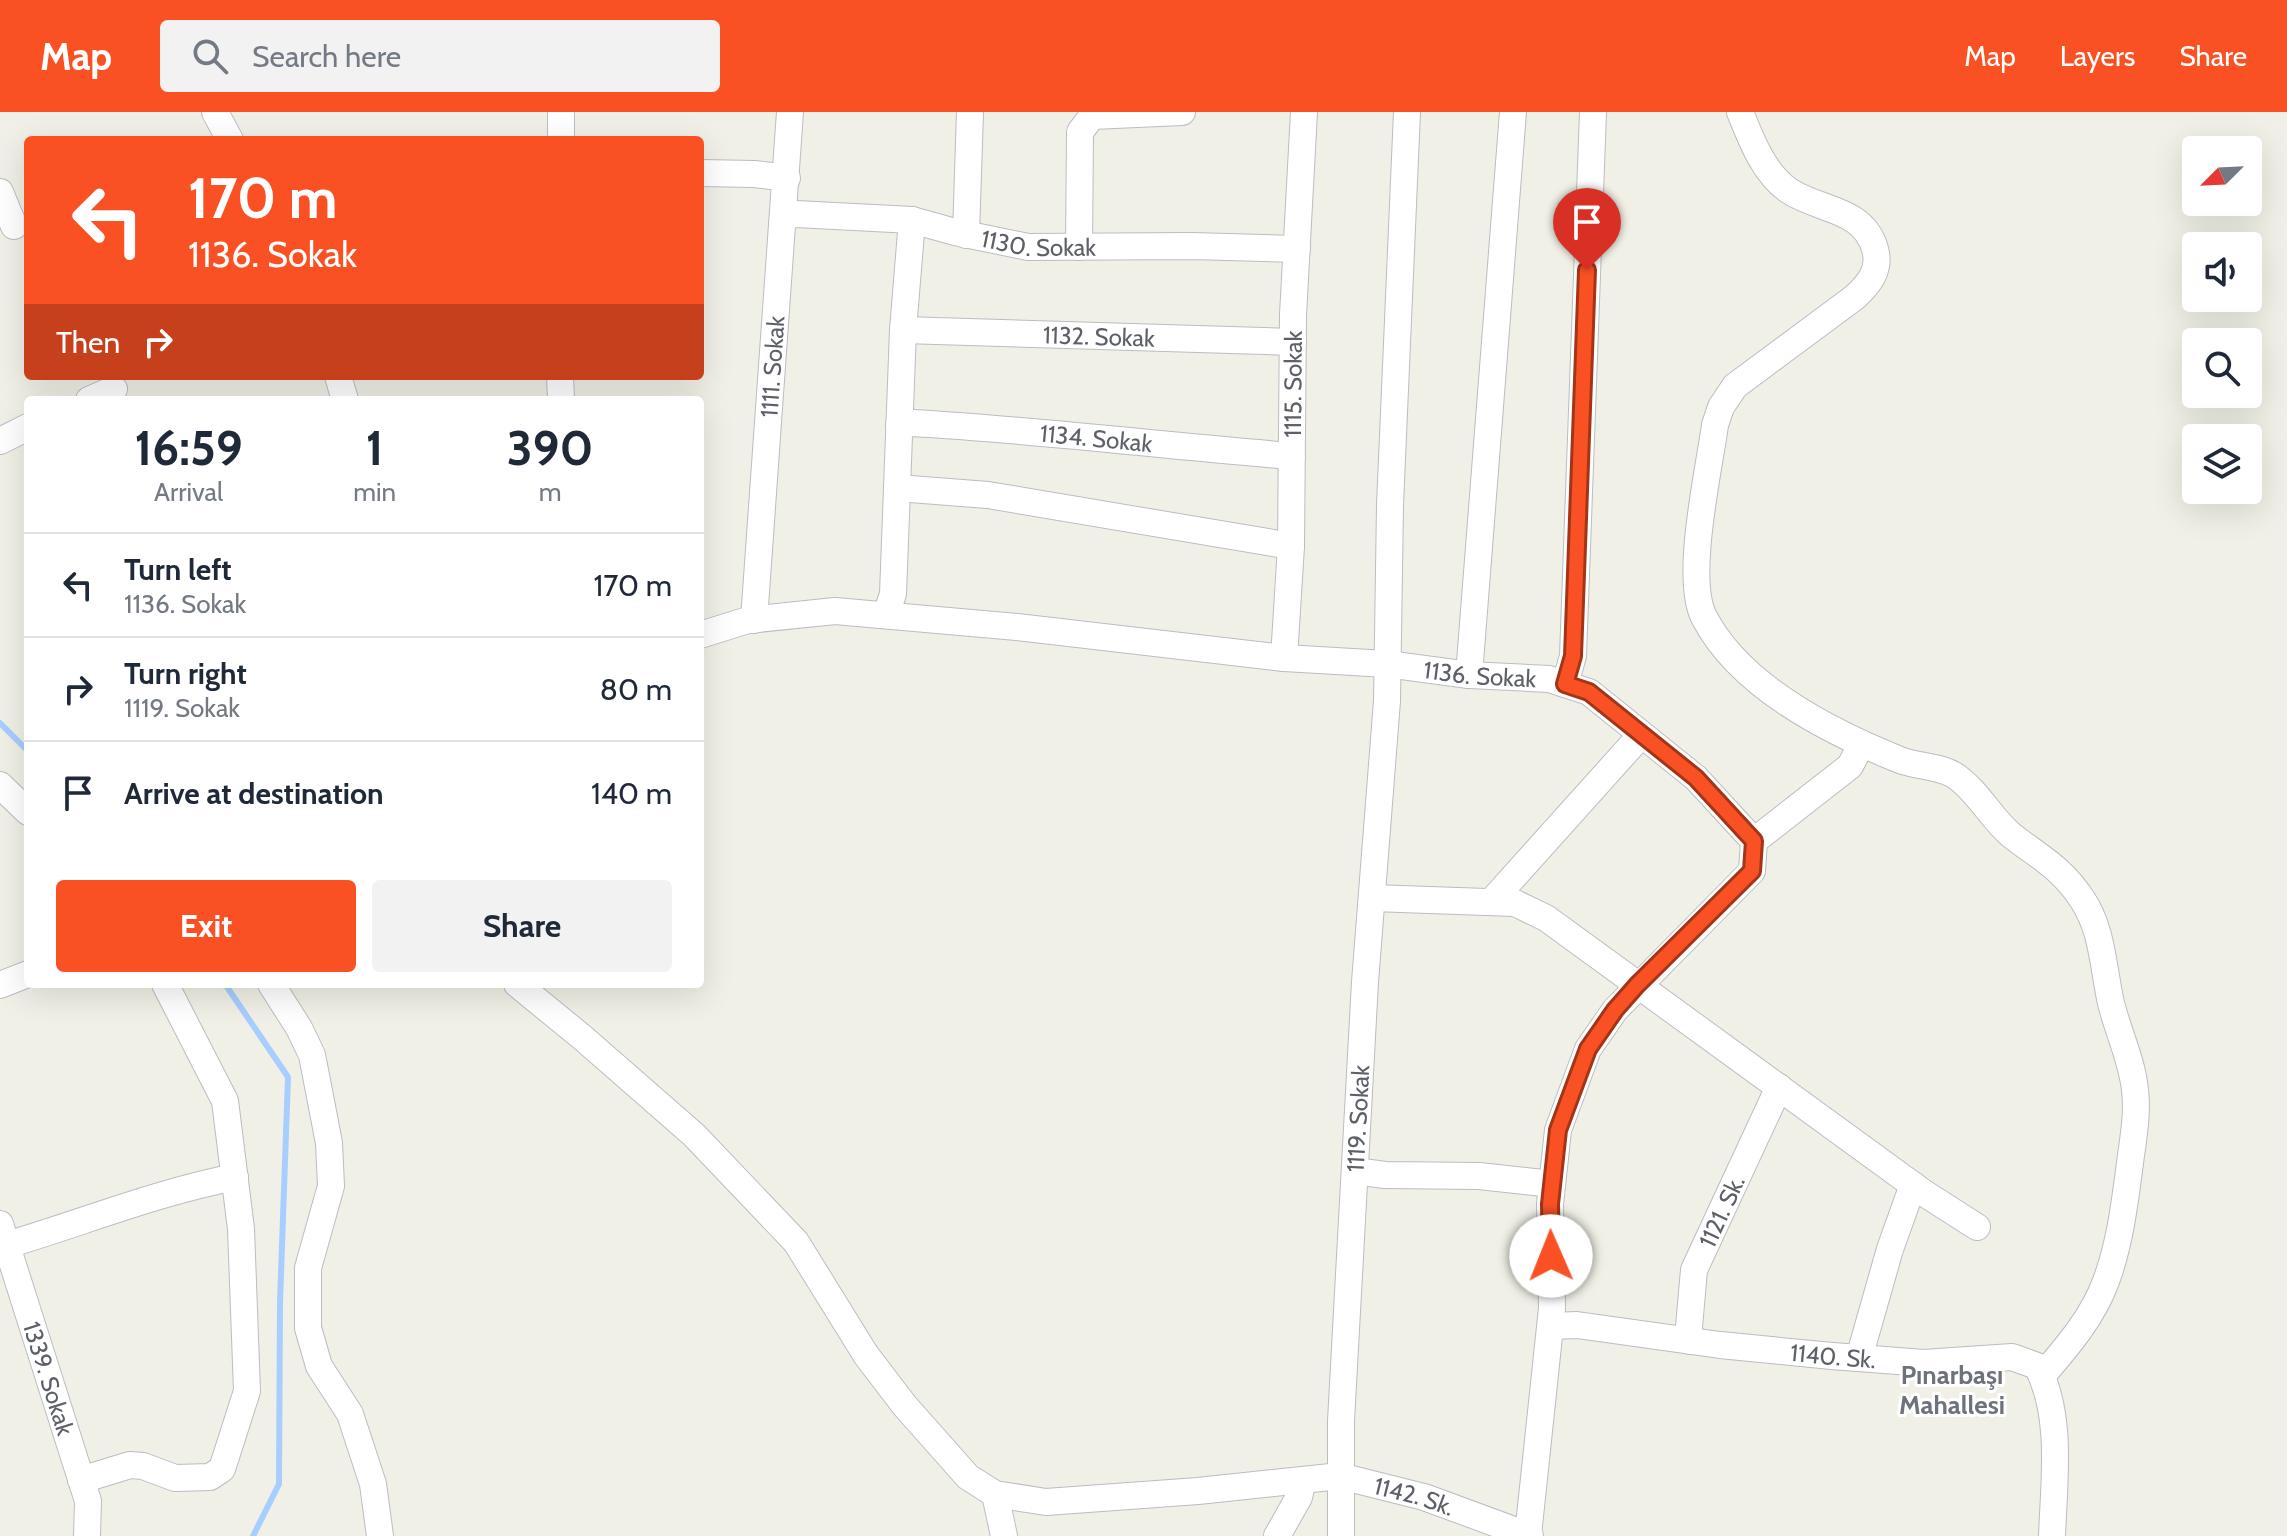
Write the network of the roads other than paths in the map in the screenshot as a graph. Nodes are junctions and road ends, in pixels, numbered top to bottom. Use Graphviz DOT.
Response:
graph roads {
  1 [pos="215,112"];
  2 [pos="561,112"];
  3 [pos="790,112"];
  4 [pos="970,112"];
  5 [pos="1182,112"];
  6 [pos="1304,112"];
  7 [pos="1407,112"];
  8 [pos="1513,112"];
  9 [pos="1593,112"];
  10 [pos="1740,112"];
  11 [pos="228,136"];
  12 [pos="561,136"];
  13 [pos="704,173"];
  14 [pos="787,178"];
  15 [pos="0,192"];
  16 [pos="784,217"];
  17 [pos="912,220"];
  18 [pos="14,226"];
  19 [pos="966,235"];
  20 [pos="1079,247"];
  21 [pos="1297,249"];
  22 [pos="903,330"];
  23 [pos="1293,342"];
  24 [pos="114,389"];
  25 [pos="98,396"];
  26 [pos="899,425"];
  27 [pos="1292,456"];
  28 [pos="897,488"];
  29 [pos="1291,546"];
  30 [pos="886,615"];
  31 [pos="754,620"];
  32 [pos="704,634"];
  33 [pos="1284,658"];
  34 [pos="1387,664"];
  35 [pos="1469,675"];
  36 [pos="1565,684"];
  37 [pos="1641,735"];
  38 [pos="1861,745"];
  39 [pos="0,785"];
  40 [pos="24,808"];
  41 [pos="1754,841"];
  42 [pos="1372,898"];
  43 [pos="1491,902"];
  44 [pos="24,976"];
  45 [pos="0,985"];
  46 [pos="1637,985"];
  47 [pos="167,988"];
  48 [pos="274,988"];
  49 [pos="522,988"];
  50 [pos="1779,1087"];
  51 [pos="1355,1171"];
  52 [pos="235,1177"];
  53 [pos="1552,1184"];
  54 [pos="1913,1185"];
  55 [pos="1977,1227"];
  56 [pos="3,1239"];
  57 [pos="1551,1326"];
  58 [pos="1690,1341"];
  59 [pos="1859,1358"];
  60 [pos="2042,1376"];
  61 [pos="1340,1476"];
  62 [pos="81,1480"];
  63 [pos="1303,1480"];
  64 [pos="995,1494"];
  65 [pos="87,1536"];
  66 [pos="380,1536"];
  67 [pos="1004,1536"];
  68 [pos="1277,1536"];
  69 [pos="1341,1536"];
  70 [pos="1529,1536"];
  71 [pos="2052,1536"];
  1 -- 11 [label="street"];
  2 -- 12 [label="street"];
  3 -- 14 [label="street, 1111. Sokak"];
  4 -- 19 [label="street"];
  5 -- 20 [label="street"];
  6 -- 21 [label="street, 1115. Sokak"];
  7 -- 34 [label="street, 1119. Sokak"];
  8 -- 35 [label="street"];
  9 -- 36 [label="street"];
  10 -- 38 [label="street"];
  13 -- 14 [label="street"];
  14 -- 16 [label="street, 1111. Sokak"];
  15 -- 18 [label="street"];
  16 -- 17 [label="street, 1130. Sokak"];
  16 -- 31 [label="street, 1111. Sokak"];
  17 -- 19 [label="street, 1130. Sokak"];
  17 -- 22 [label="street"];
  19 -- 20 [label="street, 1130. Sokak"];
  20 -- 21 [label="street, 1130. Sokak"];
  21 -- 23 [label="street, 1115. Sokak"];
  22 -- 23 [label="street, 1132. Sokak"];
  22 -- 26 [label="street"];
  23 -- 27 [label="street, 1115. Sokak"];
  24 -- 25 [label="street"];
  26 -- 27 [label="street, 1134. Sokak"];
  26 -- 28 [label="street"];
  27 -- 29 [label="street, 1115. Sokak"];
  28 -- 29 [label="street"];
  28 -- 30 [label="street"];
  29 -- 33 [label="street, 1115. Sokak"];
  30 -- 31 [label="street, 1136. Sokak"];
  30 -- 33 [label="street, 1136. Sokak"];
  31 -- 32 [label="street, 1136. Sokak"];
  33 -- 34 [label="street, 1136. Sokak"];
  34 -- 35 [label="street, 1136. Sokak"];
  34 -- 42 [label="street, 1119. Sokak"];
  35 -- 36 [label="street, 1136. Sokak"];
  36 -- 37 [label="street, 1136. Sokak"];
  37 -- 41 [label="street, 1136. Sokak"];
  37 -- 43 [label="street"];
  38 -- 41 [label="street"];
  38 -- 60 [label="street"];
  39 -- 40 [label="street"];
  41 -- 46 [label="street"];
  42 -- 43 [label="street"];
  42 -- 51 [label="street, 1119. Sokak"];
  43 -- 46 [label="street"];
  44 -- 45 [label="street"];
  46 -- 50 [label="street"];
  46 -- 53 [label="street"];
  47 -- 52 [label="street"];
  48 -- 66 [label="street"];
  49 -- 64 [label="street"];
  50 -- 54 [label="street"];
  50 -- 58 [label="street, 1121. Sk."];
  51 -- 53 [label="street"];
  51 -- 61 [label="street, 1119. Sokak"];
  52 -- 56 [label="street"];
  52 -- 62 [label="street"];
  53 -- 57 [label="street"];
  54 -- 55 [label="street"];
  54 -- 59 [label="street"];
  56 -- 62 [label="street, 1339. Sokak"];
  57 -- 58 [label="street, 1140. Sk."];
  57 -- 70 [label="street"];
  58 -- 59 [label="street, 1140. Sk."];
  59 -- 60 [label="street, 1140. Sk."];
  60 -- 71 [label="street"];
  61 -- 63 [label="street"];
  61 -- 69 [label="street, 1119. Sokak"];
  61 -- 70 [label="street, 1142. Sk."];
  62 -- 65 [label="street, 1339. Sokak"];
  63 -- 64 [label="street"];
  63 -- 68 [label="street"];
  64 -- 67 [label="street"];
}
